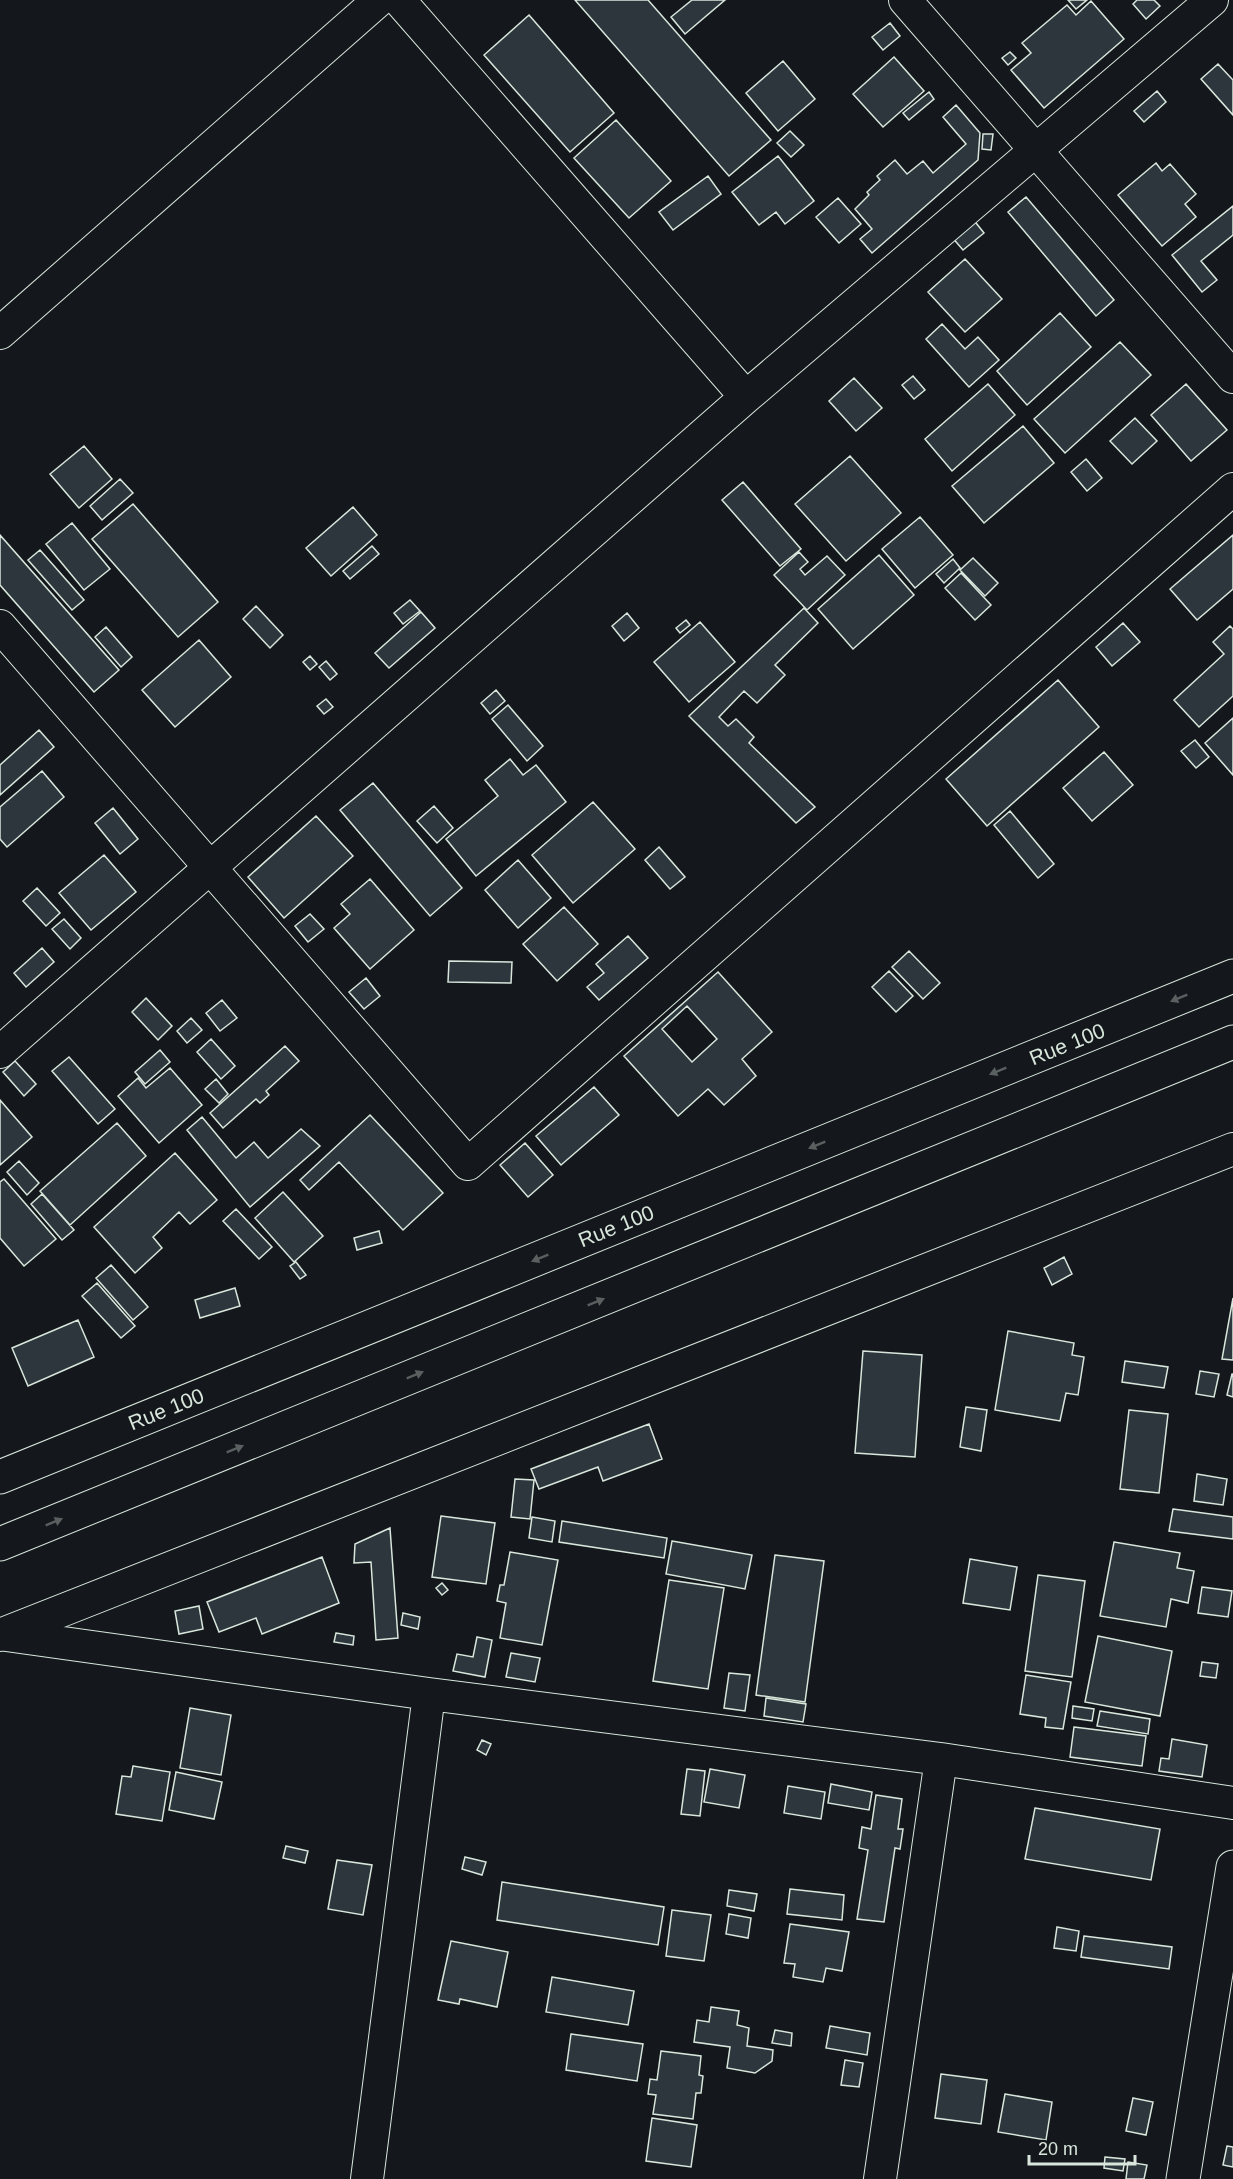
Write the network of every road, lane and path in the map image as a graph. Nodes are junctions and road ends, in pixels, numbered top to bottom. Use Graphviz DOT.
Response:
graph roads {
  1 [pos="378,0"];
  2 [pos="399,0"];
  3 [pos="905,0"];
  4 [pos="1212,0"];
  5 [pos="1036,150"];
  6 [pos="0,333"];
  7 [pos="1233,377"];
  8 [pos="746,397"];
  9 [pos="1233,489"];
  10 [pos="0,626"];
  11 [pos="210,869"];
  12 [pos="1233,976"];
  13 [pos="1233,1042"];
  14 [pos="0,1052"];
  15 [pos="1233,1149"];
  16 [pos="0,1477"];
  17 [pos="2,1538"];
  18 [pos="2,1635"];
  19 [pos="429,1694"];
  20 [pos="941,1759"];
  21 [pos="1233,1803"];
  22 [pos="1233,1867"];
  23 [pos="367,2179"];
  24 [pos="880,2179"];
  25 [pos="1183,2179"];
  1 -- 6 [label="street"];
  2 -- 8 [label="street"];
  3 -- 5 [label="street"];
  4 -- 5 [label="street"];
  5 -- 7 [label="street"];
  5 -- 8 [label="street"];
  8 -- 11 [label="street"];
  9 -- 11 [label="street"];
  10 -- 11 [label="street"];
  11 -- 14 [label="street"];
  12 -- 16 [label="street, Rue 100, one-way"];
  17 -- 13 [label="street, one-way"];
  15 -- 18 [label="street"];
  18 -- 19 [label="street"];
  19 -- 20 [label="street"];
  19 -- 23 [label="street"];
  20 -- 21 [label="street"];
  20 -- 24 [label="street"];
  22 -- 25 [label="street"];
}
